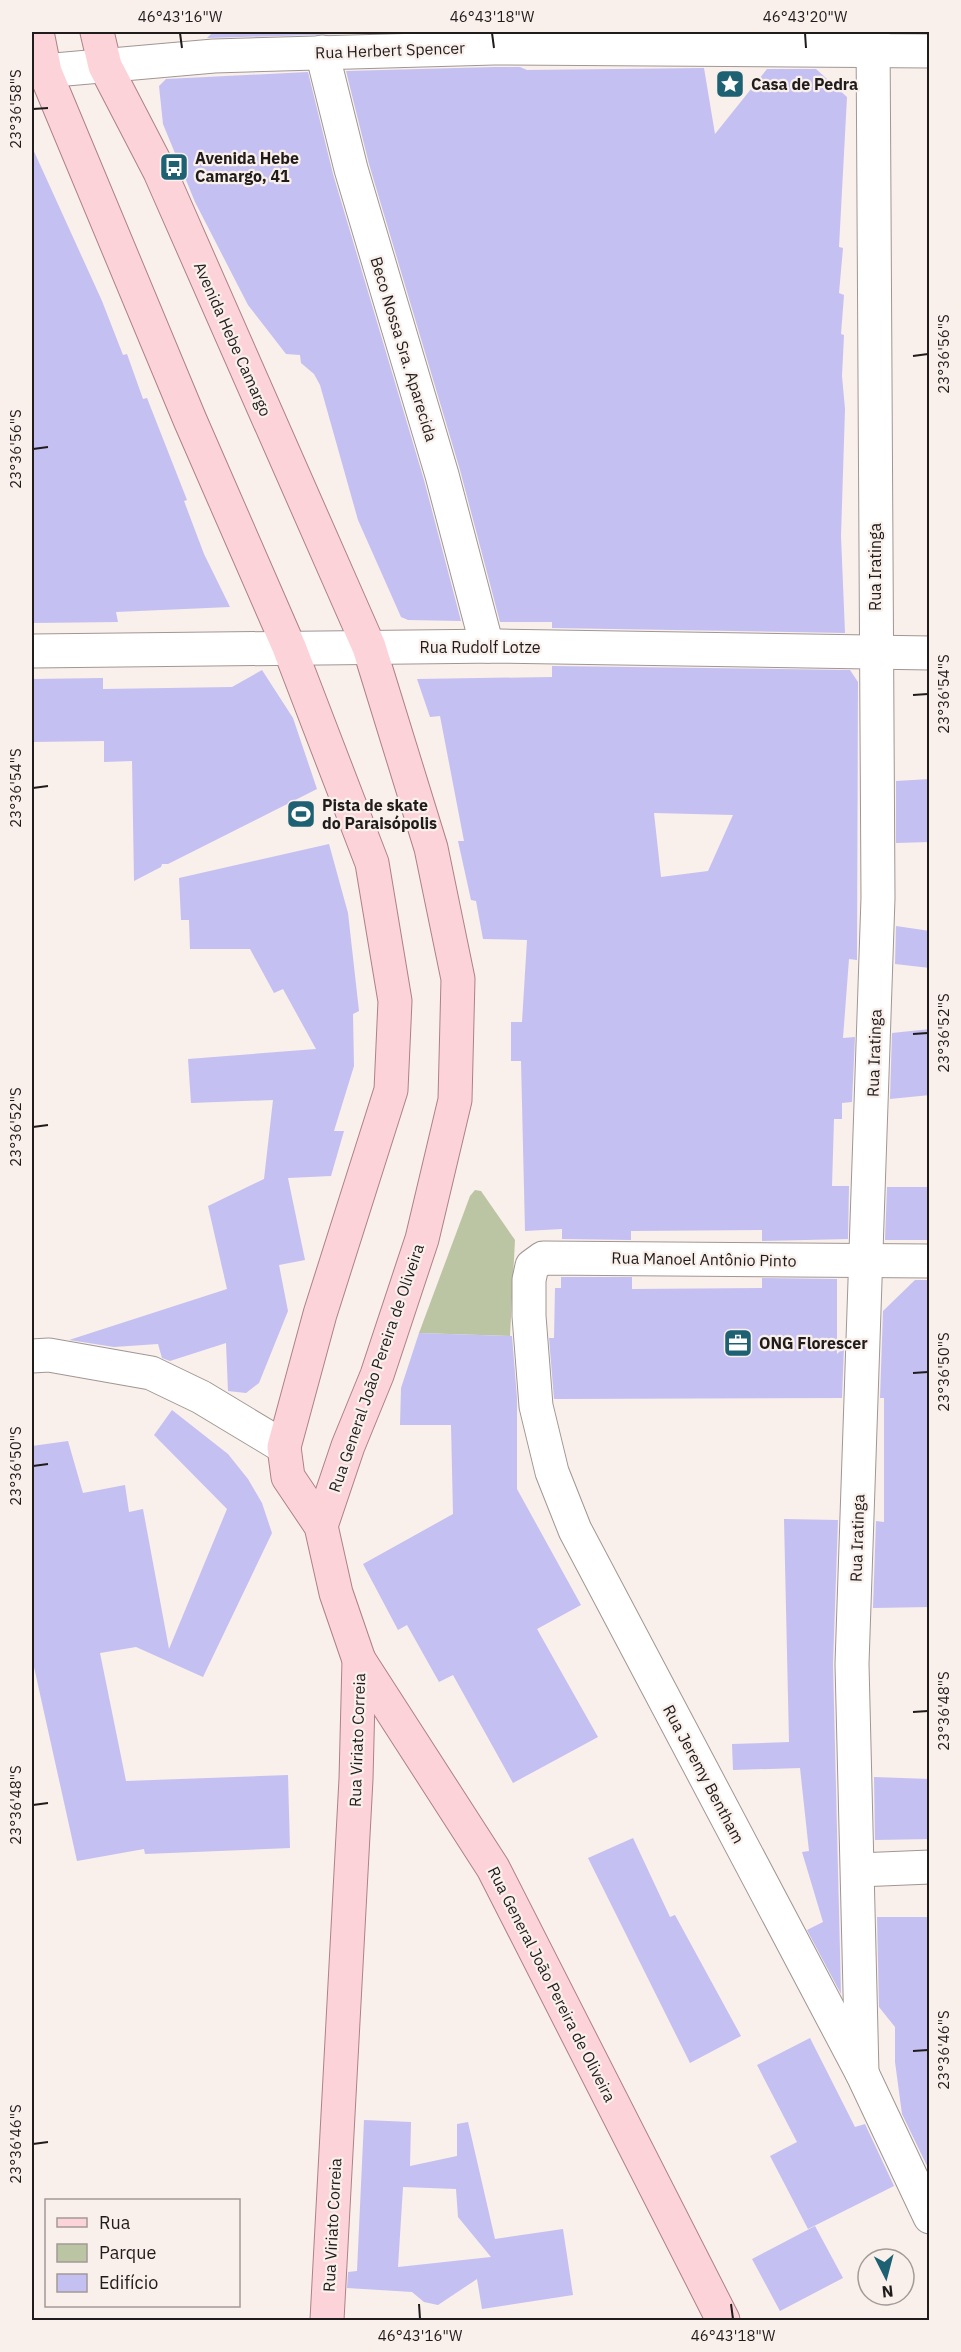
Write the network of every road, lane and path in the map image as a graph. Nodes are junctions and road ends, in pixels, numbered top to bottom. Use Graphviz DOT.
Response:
graph roads {
  1 [pos="37,32"];
  2 [pos="97,32"];
  3 [pos="872,41"];
  4 [pos="930,51"];
  5 [pos="322,52"];
  6 [pos="105,66"];
  7 [pos="38,72"];
  8 [pos="289,646"];
  9 [pos="487,646"];
  10 [pos="369,647"];
  11 [pos="32,651"];
  12 [pos="875,652"];
  13 [pos="930,653"];
  14 [pos="868,1261"];
  15 [pos="930,1261"];
  16 [pos="528,1316"];
  17 [pos="32,1356"];
  18 [pos="284,1447"];
  19 [pos="321,1526"];
  20 [pos="359,1660"];
  21 [pos="930,1867"];
  22 [pos="858,1870"];
  23 [pos="862,2073"];
  24 [pos="930,2217"];
  25 [pos="327,2320"];
  26 [pos="723,2320"];
  1 -- 7 [label="main road"];
  2 -- 6 [label="main road, Avenida Hebe Camargo"];
  3 -- 4 [label="street, Rua Herbert Spencer"];
  3 -- 5 [label="street, Rua Herbert Spencer"];
  3 -- 12 [label="street, Rua Iratinga"];
  5 -- 6 [label="street, Rua Herbert Spencer"];
  5 -- 9 [label="street, Beco Nossa Sra. Aparecida"];
  6 -- 7 [label="street, Rua Herbert Spencer"];
  6 -- 10 [label="main road, Avenida Hebe Camargo"];
  7 -- 8 [label="main road"];
  8 -- 10 [label="street, Rua Rudolf Lotze"];
  8 -- 11 [label="street, Rua Rudolf Lotze"];
  8 -- 18 [label="main road"];
  9 -- 10 [label="street, Rua Rudolf Lotze"];
  9 -- 12 [label="street, Rua Rudolf Lotze"];
  10 -- 19 [label="main road, Rua General João Pereira de Oliveira"];
  12 -- 13 [label="street, Rua Rudolf Lotze"];
  12 -- 14 [label="street, Rua Iratinga"];
  14 -- 15 [label="street, Rua Manoel Antônio Pinto"];
  14 -- 16 [label="street, Rua Manoel Antônio Pinto"];
  14 -- 22 [label="street, Rua Iratinga"];
  16 -- 23 [label="street, Rua Jeremy Bentham"];
  17 -- 18 [label="street"];
  18 -- 19 [label="main road, Rua Viriato Correia"];
  19 -- 20 [label="main road, Rua Viriato Correia"];
  20 -- 25 [label="main road, Rua Viriato Correia"];
  20 -- 26 [label="main road, Rua General João Pereira de Oliveira"];
  21 -- 22 [label="street"];
  22 -- 23 [label="street, Rua Iratinga"];
  23 -- 24 [label="street, Rua Jeremy Bentham"];
}
